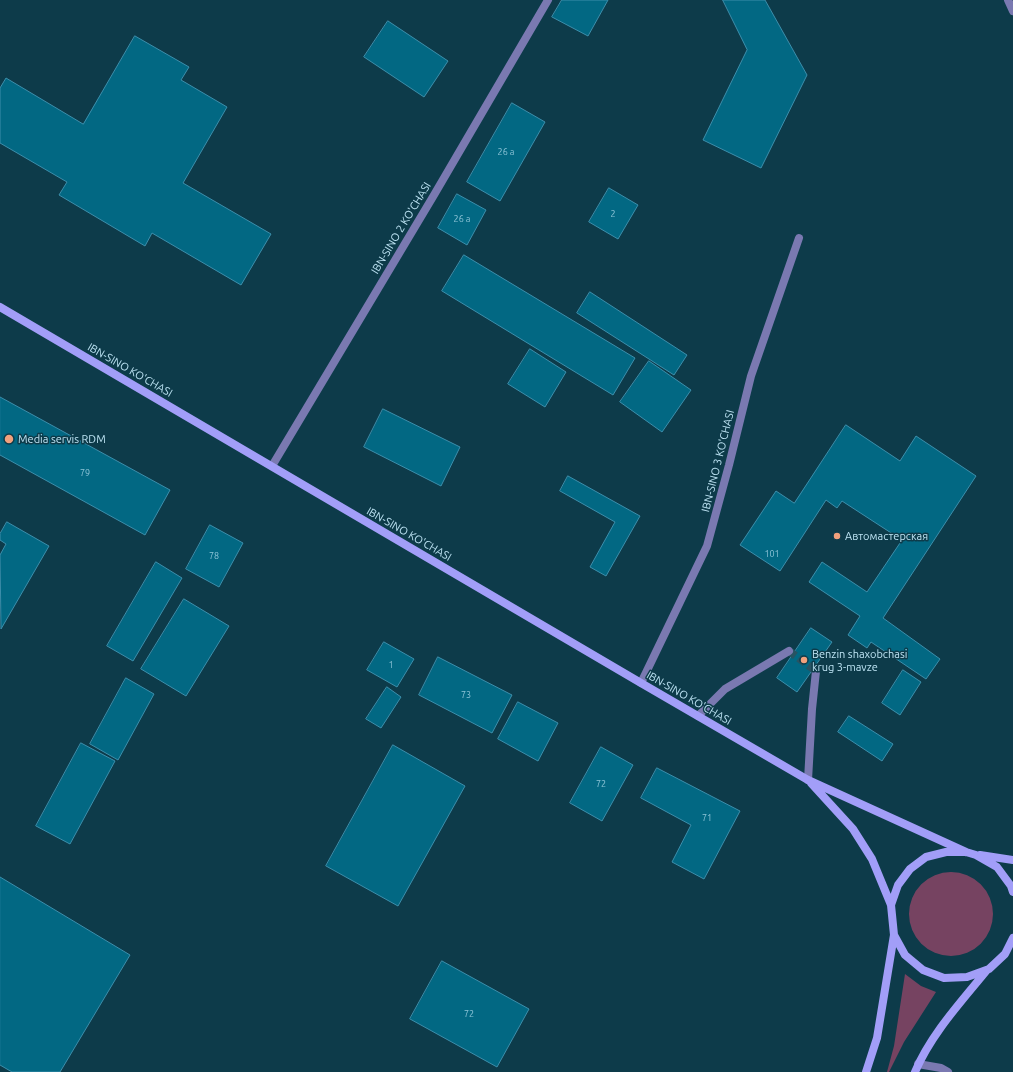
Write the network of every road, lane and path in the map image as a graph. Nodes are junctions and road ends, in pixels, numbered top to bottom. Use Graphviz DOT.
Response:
graph roads {
  1 [pos="548,0"];
  2 [pos="1008,0"];
  3 [pos="1013,11"];
  4 [pos="800,238"];
  5 [pos="0,307"];
  6 [pos="272,466"];
  7 [pos="789,651"];
  8 [pos="816,671"];
  9 [pos="641,683"];
  10 [pos="698,716"];
  11 [pos="808,780"];
  12 [pos="966,852"];
  13 [pos="976,855"];
  14 [pos="1013,860"];
  15 [pos="1013,892"];
  16 [pos="891,905"];
  17 [pos="894,936"];
  18 [pos="1013,938"];
  19 [pos="989,969"];
  20 [pos="917,1068"];
  21 [pos="866,1072"];
  22 [pos="948,1072"];
  1 -- 6 [label="street, IBN-SINO 2 KO'CHASI"];
  2 -- 3 [label="street"];
  4 -- 9 [label="street, IBN-SINO 3 KO'CHASI"];
  5 -- 6 [label="main road, IBN-SINO KO'CHASI"];
  6 -- 9 [label="main road, IBN-SINO KO'CHASI"];
  7 -- 10 [label="street"];
  8 -- 11 [label="street"];
  9 -- 10 [label="main road, IBN-SINO KO'CHASI"];
  10 -- 11 [label="main road, IBN-SINO KO'CHASI"];
  11 -- 12 [label="main road"];
  11 -- 16 [label="main road"];
  12 -- 13 [label="main road"];
  12 -- 16 [label="main road"];
  13 -- 14 [label="main road"];
  13 -- 15 [label="main road"];
  16 -- 17 [label="main road"];
  17 -- 19 [label="main road"];
  17 -- 21 [label="main road"];
  18 -- 19 [label="main road"];
  19 -- 20 [label="main road"];
  20 -- 22 [label="street"];
}
